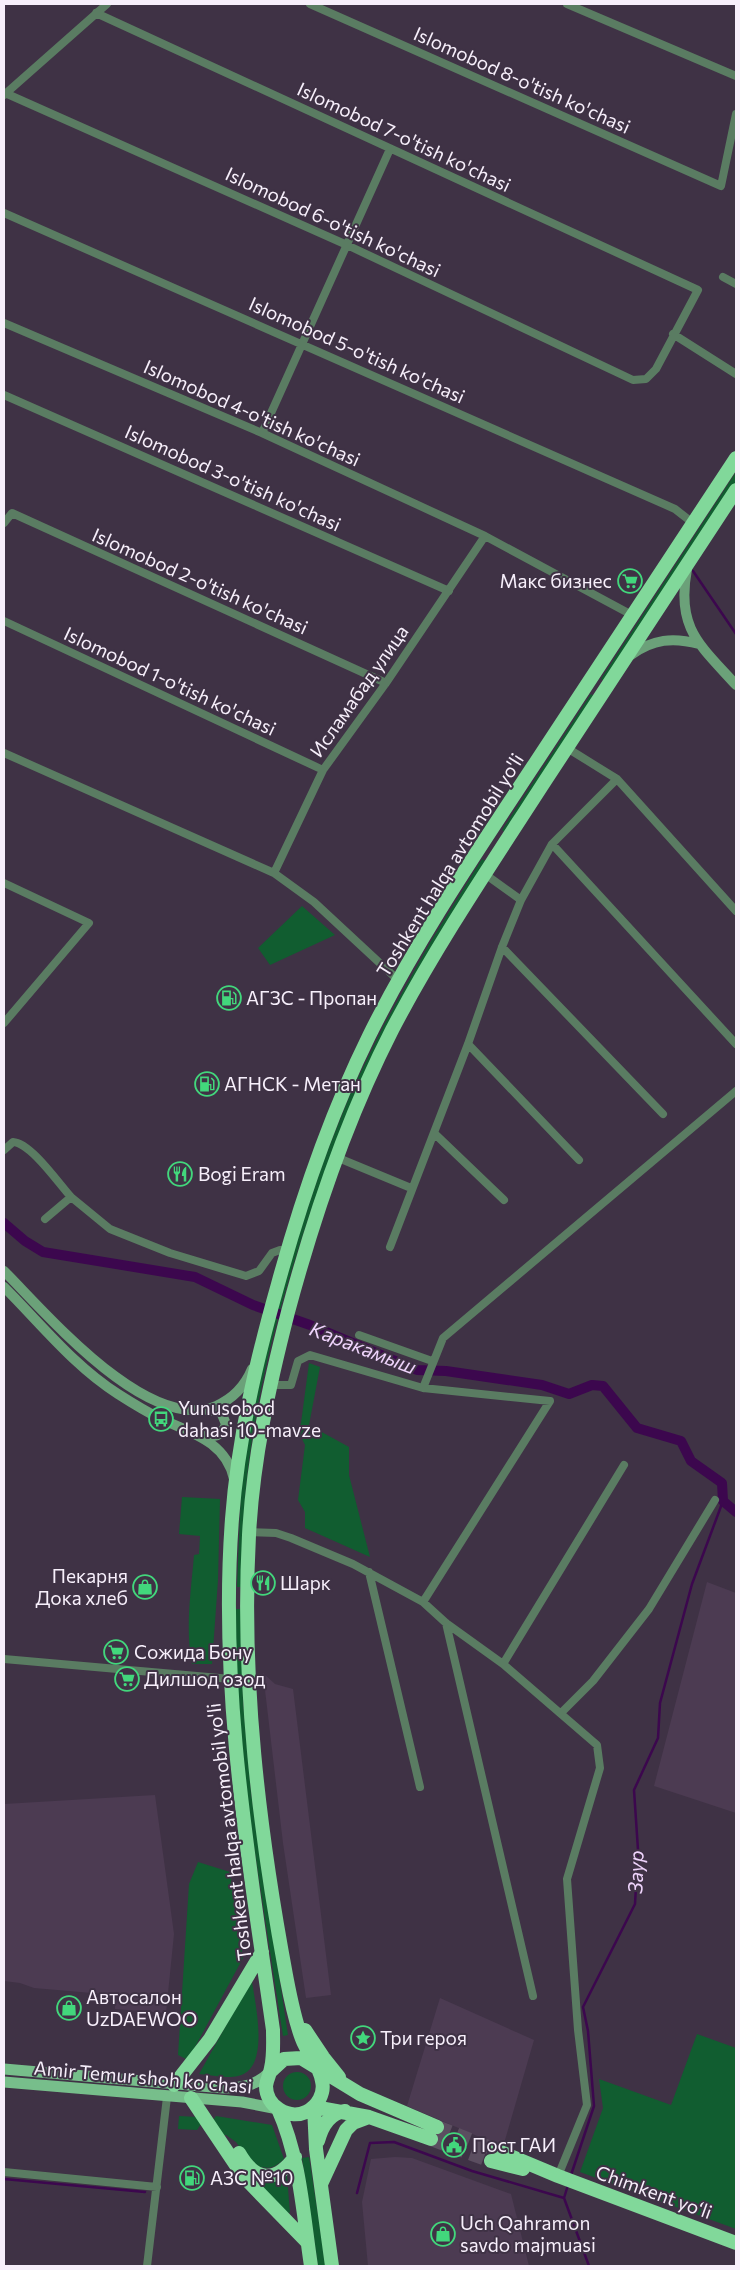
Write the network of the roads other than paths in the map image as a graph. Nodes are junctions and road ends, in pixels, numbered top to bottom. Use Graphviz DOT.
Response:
graph roads {
  1 [pos="107,4"];
  2 [pos="310,4"];
  3 [pos="567,4"];
  4 [pos="96,13"];
  5 [pos="736,76"];
  6 [pos="5,94"];
  7 [pos="736,114"];
  8 [pos="390,149"];
  9 [pos="4,213"];
  10 [pos="347,245"];
  11 [pos="724,277"];
  12 [pos="736,284"];
  13 [pos="4,323"];
  14 [pos="673,334"];
  15 [pos="302,343"];
  16 [pos="736,374"];
  17 [pos="4,395"];
  18 [pos="262,433"];
  19 [pos="736,458"];
  20 [pos="736,490"];
  21 [pos="4,523"];
  22 [pos="693,523"];
  23 [pos="485,536"];
  24 [pos="688,564"];
  25 [pos="449,590"];
  26 [pos="632,615"];
  27 [pos="4,621"];
  28 [pos="699,644"];
  29 [pos="626,658"];
  30 [pos="590,680"];
  31 [pos="386,683"];
  32 [pos="736,685"];
  33 [pos="605,690"];
  34 [pos="567,748"];
  35 [pos="4,753"];
  36 [pos="322,770"];
  37 [pos="617,779"];
  38 [pos="485,839"];
  39 [pos="552,844"];
  40 [pos="501,848"];
  41 [pos="274,873"];
  42 [pos="489,877"];
  43 [pos="5,886"];
  44 [pos="521,900"];
  45 [pos="736,911"];
  46 [pos="502,947"];
  47 [pos="398,980"];
  48 [pos="4,1023"];
  49 [pos="468,1044"];
  50 [pos="736,1044"];
  51 [pos="736,1091"];
  52 [pos="663,1114"];
  53 [pos="434,1133"];
  54 [pos="4,1150"];
  55 [pos="336,1157"];
  56 [pos="579,1160"];
  57 [pos="412,1188"];
  58 [pos="70,1197"];
  59 [pos="504,1200"];
  60 [pos="45,1219"];
  61 [pos="390,1247"];
  62 [pos="288,1250"];
  63 [pos="4,1271"];
  64 [pos="4,1287"];
  65 [pos="359,1335"];
  66 [pos="258,1354"];
  67 [pos="432,1361"];
  68 [pos="270,1385"];
  69 [pos="423,1388"];
  70 [pos="207,1410"];
  71 [pos="201,1436"];
  72 [pos="624,1465"];
  73 [pos="235,1485"];
  74 [pos="715,1500"];
  75 [pos="249,1532"];
  76 [pos="369,1572"];
  77 [pos="229,1597"];
  78 [pos="248,1597"];
  79 [pos="423,1602"];
  80 [pos="446,1623"];
  81 [pos="4,1659"];
  82 [pos="503,1664"];
  83 [pos="231,1679"];
  84 [pos="562,1712"];
  85 [pos="420,1787"];
  86 [pos="262,1952"];
  87 [pos="533,1996"];
  88 [pos="290,1999"];
  89 [pos="316,2067"];
  90 [pos="4,2069"];
  91 [pos="271,2071"];
  92 [pos="4,2082"];
  93 [pos="348,2087"];
  94 [pos="170,2091"];
  95 [pos="191,2098"];
  96 [pos="314,2107"];
  97 [pos="278,2109"];
  98 [pos="346,2111"];
  99 [pos="369,2117"];
  100 [pos="219,2142"];
  101 [pos="316,2149"];
  102 [pos="493,2155"];
  103 [pos="295,2157"];
  104 [pos="4,2172"];
  105 [pos="558,2176"];
  106 [pos="321,2185"];
  107 [pos="157,2187"];
  108 [pos="307,2242"];
  109 [pos="736,2243"];
  110 [pos="147,2266"];
  111 [pos="311,2266"];
  112 [pos="332,2266"];
  1 -- 4 [label="street"];
  2 -- 7 [label="street, Islomobod 8-o'tish ko'chasi"];
  3 -- 5 [label="street"];
  4 -- 6 [label="street"];
  4 -- 8 [label="street, Islomobod 7-o'tish ko'chasi"];
  6 -- 10 [label="street, Islomobod 6-o'tish ko'chasi"];
  8 -- 10 [label="street"];
  8 -- 14 [label="street, Islomobod 7-o'tish ko'chasi"];
  9 -- 15 [label="street, Islomobod 5-o'tish ko'chasi"];
  10 -- 14 [label="street, Islomobod 6-o'tish ko'chasi"];
  10 -- 15 [label="street"];
  11 -- 12 [label="street"];
  13 -- 18 [label="street, Islomobod 4-o'tish ko'chasi"];
  14 -- 16 [label="street"];
  15 -- 18 [label="street"];
  15 -- 22 [label="street, Islomobod 5-o'tish ko'chasi"];
  17 -- 25 [label="street, Islomobod 3-o'tish ko'chasi"];
  18 -- 23 [label="street, Islomobod 4-o'tish ko'chasi"];
  19 -- 22 [label="highway, Toshkent halqa avtomobil yo'li"];
  20 -- 24 [label="highway, Toshkent halqa avtomobil yo'li"];
  21 -- 31 [label="street, Islomobod 2-o'tish ko'chasi"];
  22 -- 26 [label="highway, Toshkent halqa avtomobil yo'li"];
  23 -- 25 [label="street, Исламабад улица"];
  23 -- 26 [label="street, Islomobod 4-o'tish ko'chasi"];
  24 -- 28 [label="main road"];
  24 -- 29 [label="highway, Toshkent halqa avtomobil yo'li"];
  25 -- 31 [label="street, Исламабад улица"];
  26 -- 30 [label="highway, Toshkent halqa avtomobil yo'li"];
  27 -- 36 [label="street, Islomobod 1-o'tish ko'chasi"];
  28 -- 29 [label="main road"];
  28 -- 32 [label="main road"];
  29 -- 33 [label="highway, Toshkent halqa avtomobil yo'li"];
  30 -- 33 [label="highway"];
  30 -- 38 [label="highway, Toshkent halqa avtomobil yo'li"];
  31 -- 36 [label="street, Исламабад улица"];
  33 -- 34 [label="highway, Toshkent halqa avtomobil yo'li"];
  34 -- 37 [label="street"];
  34 -- 40 [label="highway, Toshkent halqa avtomobil yo'li"];
  35 -- 41 [label="street"];
  36 -- 41 [label="street, Исламабад улица"];
  37 -- 39 [label="street"];
  37 -- 45 [label="street"];
  38 -- 40 [label="highway"];
  38 -- 47 [label="highway, Toshkent halqa avtomobil yo'li"];
  39 -- 44 [label="street"];
  39 -- 50 [label="street"];
  40 -- 55 [label="highway, Toshkent halqa avtomobil yo'li"];
  41 -- 47 [label="street"];
  42 -- 44 [label="street"];
  43 -- 48 [label="street"];
  44 -- 46 [label="street"];
  46 -- 49 [label="street"];
  46 -- 52 [label="street"];
  47 -- 62 [label="highway, Toshkent halqa avtomobil yo'li"];
  49 -- 53 [label="street"];
  49 -- 56 [label="street"];
  51 -- 67 [label="street"];
  53 -- 57 [label="street"];
  53 -- 59 [label="street"];
  54 -- 58 [label="street"];
  55 -- 57 [label="street"];
  55 -- 68 [label="highway, Toshkent halqa avtomobil yo'li"];
  57 -- 61 [label="street"];
  58 -- 60 [label="street"];
  58 -- 62 [label="street"];
  62 -- 66 [label="highway, Toshkent halqa avtomobil yo'li"];
  63 -- 70 [label="main road"];
  64 -- 71 [label="main road"];
  65 -- 67 [label="street"];
  66 -- 70 [label="main road"];
  66 -- 73 [label="highway, Toshkent halqa avtomobil yo'li"];
  67 -- 69 [label="street"];
  68 -- 69 [label="street"];
  68 -- 75 [label="highway, Toshkent halqa avtomobil yo'li"];
  69 -- 79 [label="street"];
  70 -- 71 [label="main road"];
  71 -- 73 [label="main road"];
  72 -- 82 [label="street"];
  73 -- 77 [label="highway, Toshkent halqa avtomobil yo'li"];
  74 -- 84 [label="street"];
  75 -- 76 [label="street"];
  75 -- 78 [label="highway, Toshkent halqa avtomobil yo'li"];
  76 -- 79 [label="street"];
  76 -- 85 [label="street"];
  77 -- 78 [label="highway"];
  77 -- 83 [label="highway, Toshkent halqa avtomobil yo'li"];
  78 -- 88 [label="highway, Toshkent halqa avtomobil yo'li"];
  79 -- 80 [label="street"];
  80 -- 82 [label="street"];
  80 -- 87 [label="street"];
  81 -- 83 [label="street"];
  82 -- 84 [label="street"];
  83 -- 86 [label="highway, Toshkent halqa avtomobil yo'li"];
  84 -- 105 [label="street"];
  86 -- 91 [label="highway, Toshkent halqa avtomobil yo'li"];
  86 -- 94 [label="highway"];
  88 -- 89 [label="highway, Toshkent halqa avtomobil yo'li"];
  88 -- 93 [label="highway"];
  89 -- 91 [label="highway"];
  89 -- 93 [label="highway"];
  89 -- 96 [label="highway, Toshkent halqa avtomobil yo'li"];
  90 -- 94 [label="main road, Amir Temur shoh ko'chasi"];
  91 -- 94 [label="main road, Amir Temur shoh ko'chasi"];
  91 -- 97 [label="highway, Toshkent halqa avtomobil yo'li"];
  92 -- 94 [label="main road, Amir Temur shoh ko'chasi"];
  93 -- 99 [label="highway"];
  94 -- 95 [label="main road, Amir Temur shoh ko'chasi"];
  94 -- 107 [label="street"];
  95 -- 97 [label="main road, Amir Temur shoh ko'chasi"];
  95 -- 100 [label="highway"];
  96 -- 97 [label="highway"];
  96 -- 98 [label="highway"];
  96 -- 101 [label="highway, Toshkent halqa avtomobil yo'li"];
  97 -- 103 [label="highway, Toshkent halqa avtomobil yo'li"];
  98 -- 99 [label="highway"];
  98 -- 101 [label="highway"];
  99 -- 106 [label="highway"];
  100 -- 103 [label="highway"];
  100 -- 108 [label="highway"];
  101 -- 106 [label="highway, Toshkent halqa avtomobil yo'li"];
  102 -- 105 [label="highway, Chimkent yo‘li"];
  103 -- 108 [label="highway, Toshkent halqa avtomobil yo'li"];
  104 -- 107 [label="street"];
  105 -- 109 [label="highway, Chimkent yo‘li"];
  106 -- 112 [label="highway, Toshkent halqa avtomobil yo'li"];
  107 -- 110 [label="street"];
  108 -- 111 [label="highway, Toshkent halqa avtomobil yo'li"];
}
